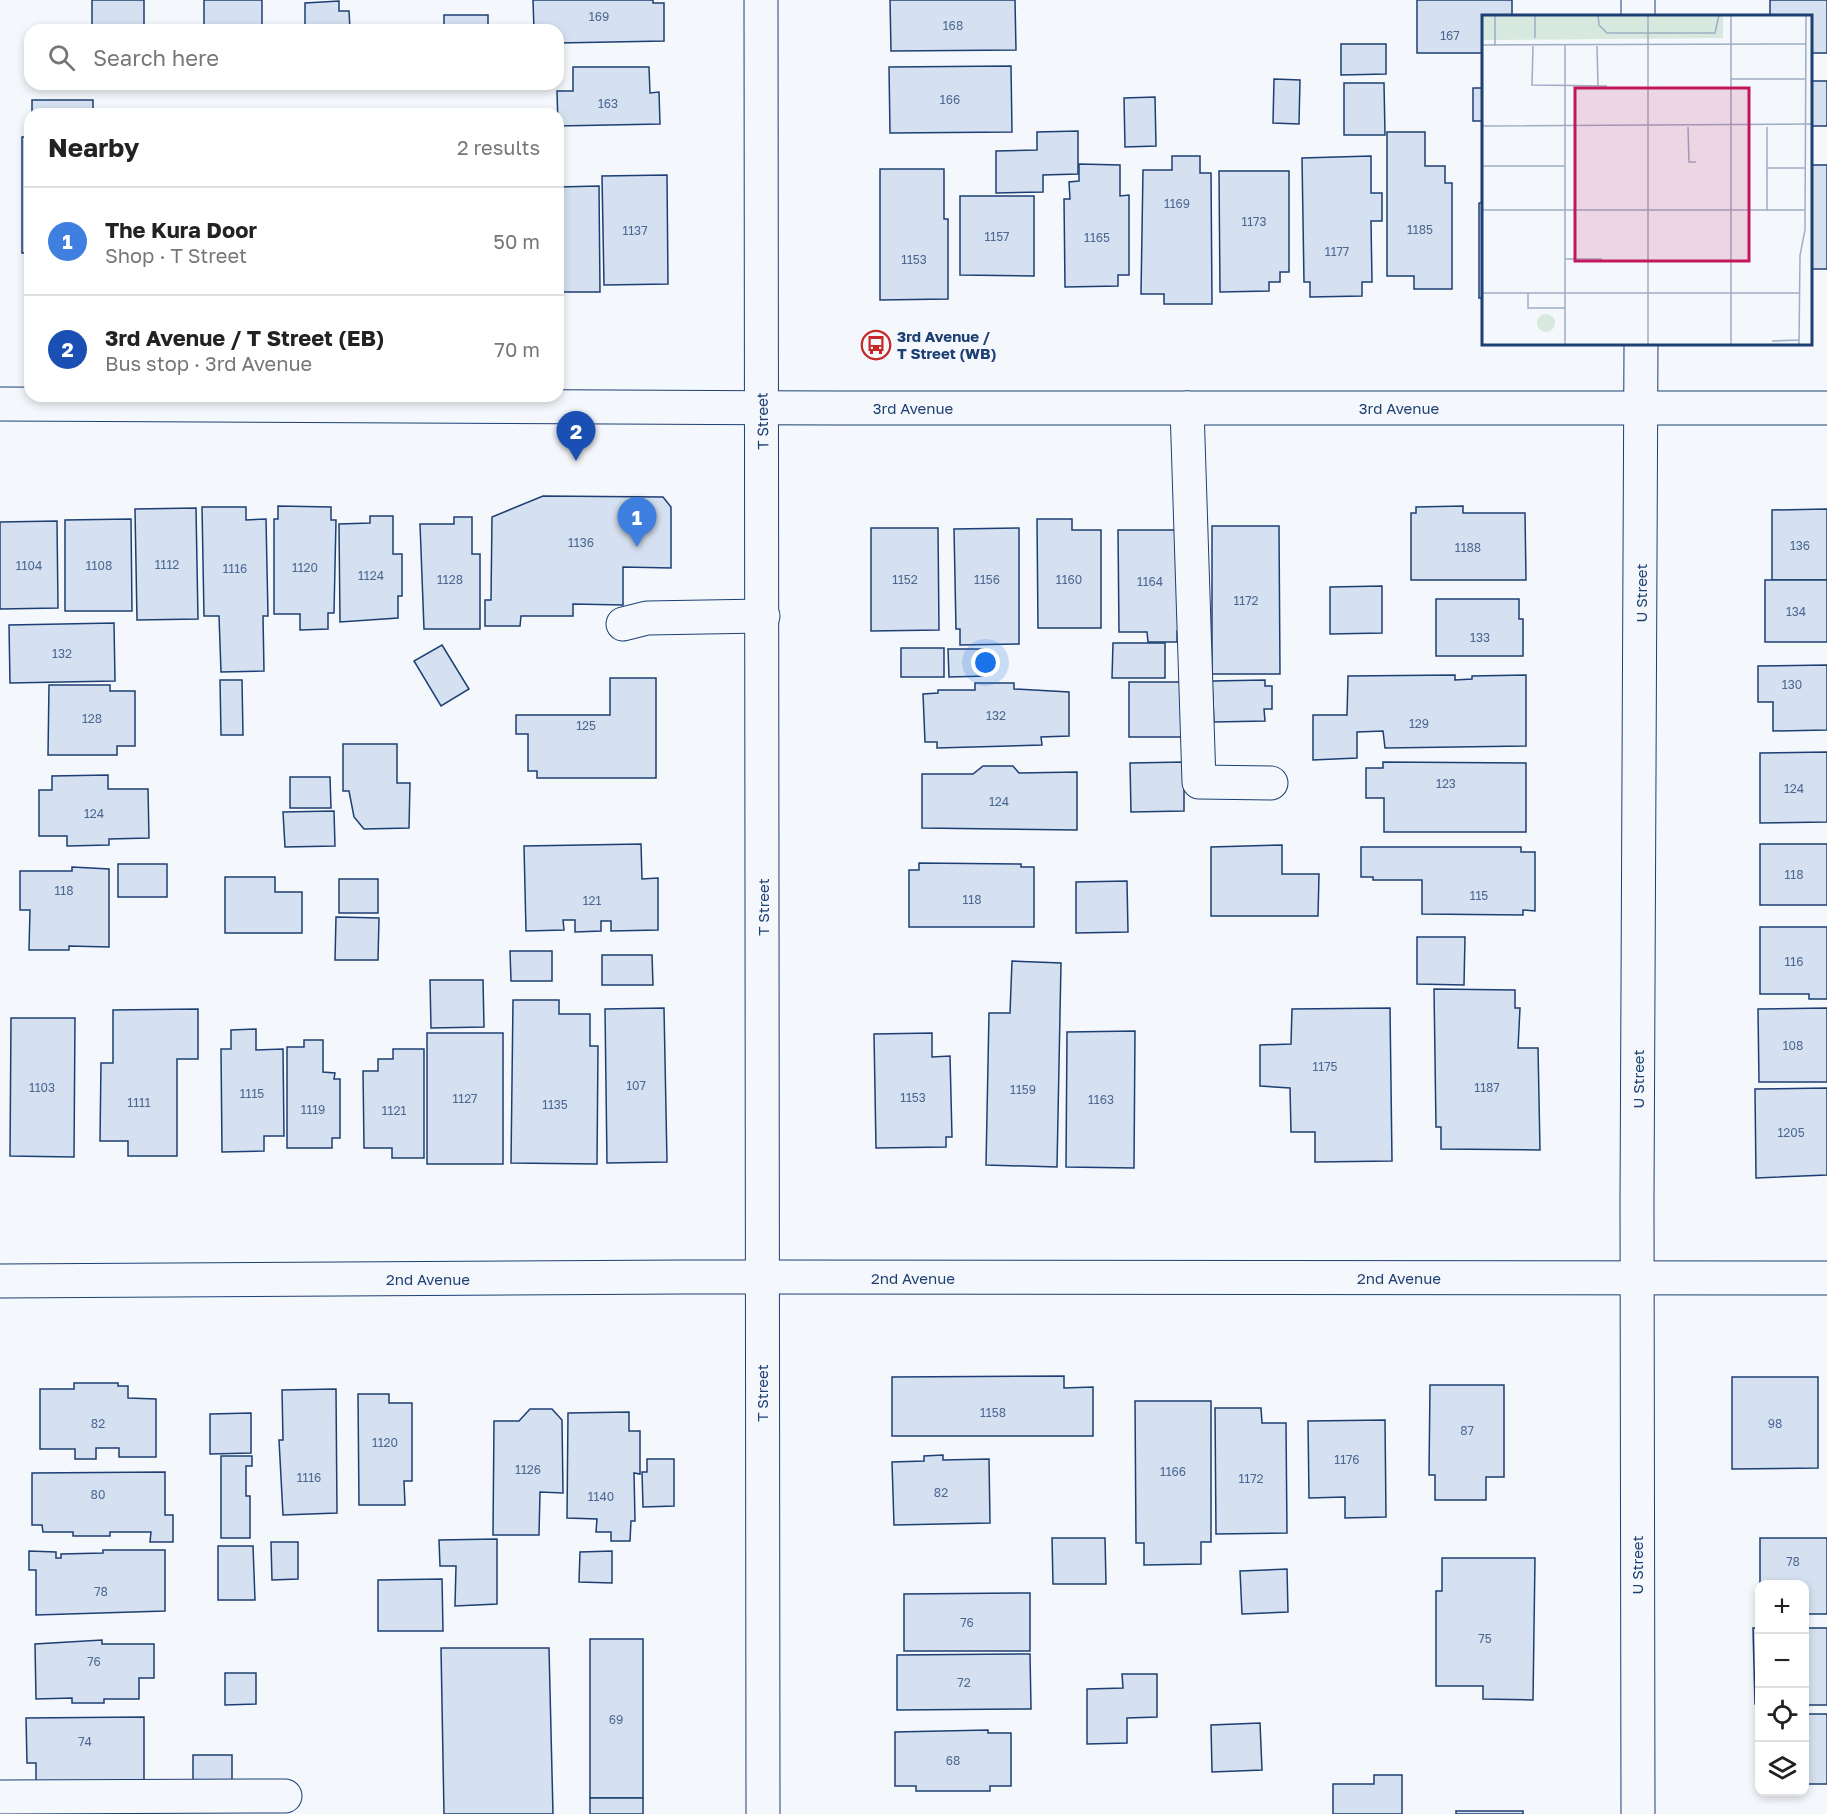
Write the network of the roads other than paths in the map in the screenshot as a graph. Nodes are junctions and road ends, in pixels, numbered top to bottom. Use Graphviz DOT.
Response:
graph roads {
  1 [pos="761,0"];
  2 [pos="1641,345"];
  3 [pos="0,404"];
  4 [pos="762,408"];
  5 [pos="1187,408"];
  6 [pos="1641,408"];
  7 [pos="1827,408"];
  8 [pos="763,616"];
  9 [pos="623,624"];
  10 [pos="1271,783"];
  11 [pos="763,1277"];
  12 [pos="1637,1277"];
  13 [pos="1827,1278"];
  14 [pos="0,1281"];
  15 [pos="285,1796"];
  16 [pos="0,1797"];
  17 [pos="763,1814"];
  18 [pos="1638,1814"];
  1 -- 4 [label="street, T Street"];
  2 -- 6 [label="street, U Street"];
  3 -- 4 [label="street, 3rd Avenue"];
  4 -- 5 [label="street, 3rd Avenue"];
  4 -- 8 [label="street, T Street"];
  5 -- 6 [label="street, 3rd Avenue"];
  5 -- 10 [label="street"];
  6 -- 7 [label="street, 3rd Avenue"];
  6 -- 12 [label="street, U Street"];
  8 -- 9 [label="street"];
  8 -- 11 [label="street, T Street"];
  11 -- 12 [label="street, 2nd Avenue"];
  11 -- 14 [label="street, 2nd Avenue"];
  11 -- 17 [label="street, T Street"];
  12 -- 13 [label="street, 2nd Avenue"];
  12 -- 18 [label="street, U Street"];
  15 -- 16 [label="street"];
}
